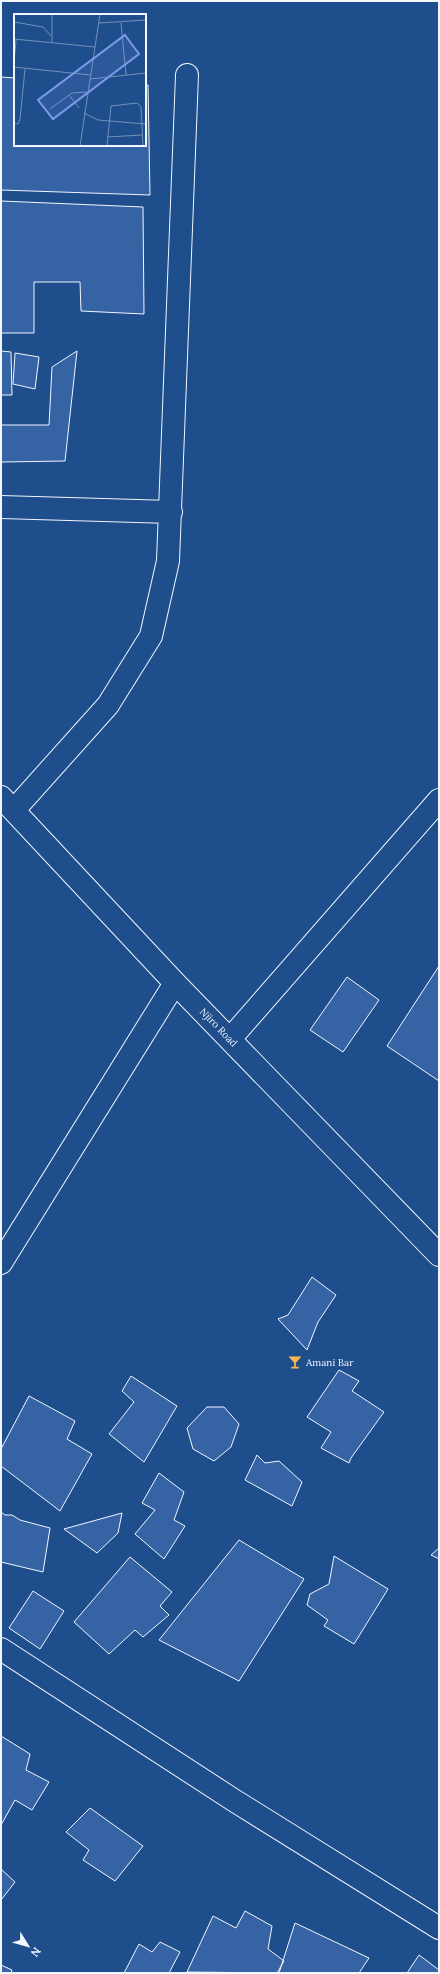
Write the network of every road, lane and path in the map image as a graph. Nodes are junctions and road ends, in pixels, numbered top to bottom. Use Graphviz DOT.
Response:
graph roads {
  1 [pos="187,75"];
  2 [pos="1,506"];
  3 [pos="171,512"];
  4 [pos="439,800"];
  5 [pos="8,804"];
  6 [pos="175,983"];
  7 [pos="230,1039"];
  8 [pos="439,1255"];
  9 [pos="1,1263"];
  10 [pos="1,1649"];
  11 [pos="439,1928"];
  1 -- 3 [label="street"];
  2 -- 3 [label="street"];
  3 -- 5 [label="street"];
  4 -- 7 [label="street"];
  5 -- 6 [label="street, Njiro Road"];
  6 -- 7 [label="street, Njiro Road"];
  6 -- 9 [label="street"];
  7 -- 8 [label="street, Njiro Road"];
  10 -- 11 [label="street"];
}
